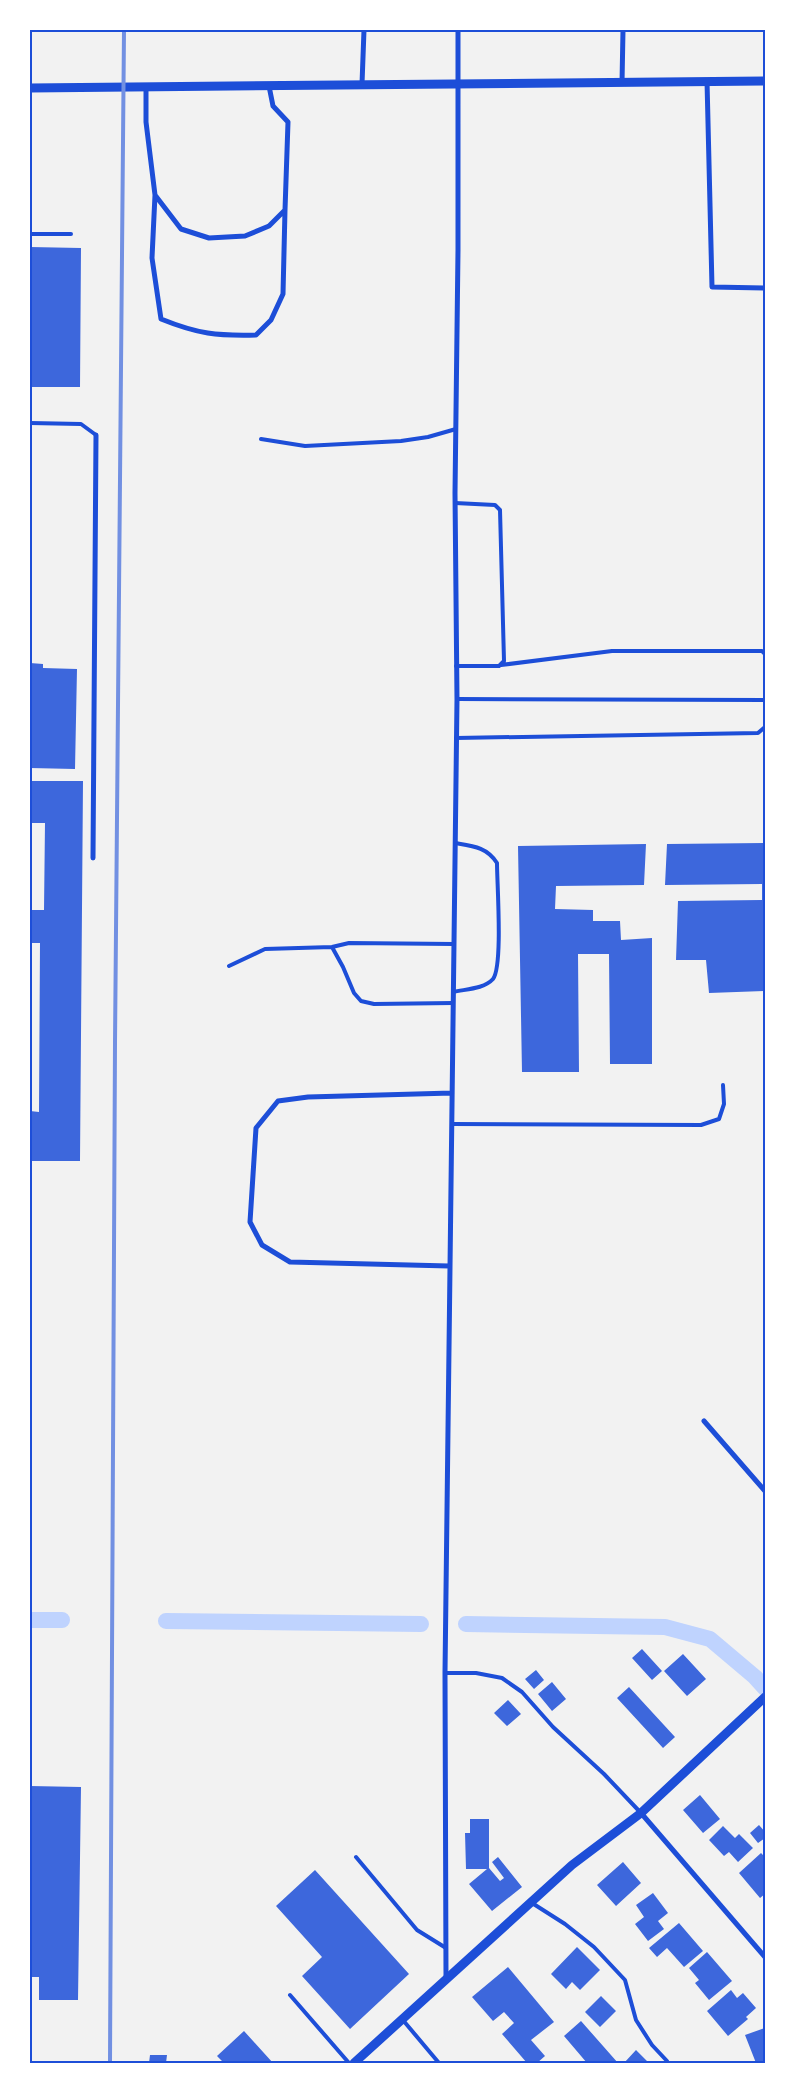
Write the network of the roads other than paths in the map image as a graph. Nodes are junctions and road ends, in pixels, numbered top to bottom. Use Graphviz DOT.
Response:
graph roads {
  1 [pos="364,30"];
  2 [pos="458,30"];
  3 [pos="624,30"];
  4 [pos="765,80"];
  5 [pos="707,81"];
  6 [pos="622,83"];
  7 [pos="362,84"];
  8 [pos="458,84"];
  9 [pos="269,86"];
  10 [pos="30,88"];
  11 [pos="146,88"];
  12 [pos="155,195"];
  13 [pos="285,210"];
  14 [pos="30,234"];
  15 [pos="71,234"];
  16 [pos="765,288"];
  17 [pos="30,423"];
  18 [pos="456,429"];
  19 [pos="96,435"];
  20 [pos="261,440"];
  21 [pos="455,503"];
  22 [pos="765,654"];
  23 [pos="501,665"];
  24 [pos="456,666"];
  25 [pos="457,699"];
  26 [pos="765,700"];
  27 [pos="765,727"];
  28 [pos="456,738"];
  29 [pos="455,843"];
  30 [pos="94,858"];
  31 [pos="454,944"];
  32 [pos="332,948"];
  33 [pos="229,966"];
  34 [pos="453,992"];
  35 [pos="453,1004"];
  36 [pos="723,1085"];
  37 [pos="452,1093"];
  38 [pos="452,1124"];
  39 [pos="449,1266"];
  40 [pos="704,1421"];
  41 [pos="765,1491"];
  42 [pos="445,1673"];
  43 [pos="765,1697"];
  44 [pos="641,1813"];
  45 [pos="356,1857"];
  46 [pos="530,1902"];
  47 [pos="446,1948"];
  48 [pos="765,1957"];
  49 [pos="446,1978"];
  50 [pos="290,1995"];
  51 [pos="402,2019"];
  52 [pos="667,2061"];
  53 [pos="349,2063"];
  54 [pos="354,2063"];
  55 [pos="439,2063"];
  1 -- 7 [label="street"];
  2 -- 8 [label="street"];
  3 -- 6 [label="street"];
  4 -- 5 [label="street"];
  5 -- 6 [label="street"];
  5 -- 16 [label="street"];
  6 -- 8 [label="street"];
  7 -- 8 [label="street"];
  7 -- 9 [label="street"];
  8 -- 18 [label="street"];
  9 -- 11 [label="street"];
  9 -- 13 [label="street"];
  10 -- 11 [label="street"];
  11 -- 12 [label="street"];
  12 -- 13 [label="street"];
  12 -- 13 [label="street"];
  14 -- 15 [label="lane"];
  17 -- 19 [label="lane"];
  18 -- 20 [label="lane"];
  18 -- 21 [label="street"];
  19 -- 30 [label="street"];
  21 -- 23 [label="lane"];
  21 -- 24 [label="street"];
  22 -- 23 [label="lane"];
  23 -- 24 [label="lane"];
  24 -- 25 [label="street"];
  25 -- 26 [label="lane"];
  25 -- 28 [label="street"];
  27 -- 28 [label="lane"];
  28 -- 29 [label="street"];
  29 -- 31 [label="street"];
  29 -- 34 [label="lane"];
  31 -- 32 [label="lane"];
  31 -- 34 [label="street"];
  32 -- 33 [label="lane"];
  32 -- 35 [label="lane"];
  34 -- 35 [label="street"];
  35 -- 37 [label="street"];
  36 -- 38 [label="lane"];
  37 -- 38 [label="street"];
  37 -- 39 [label="street"];
  38 -- 39 [label="street"];
  39 -- 42 [label="street"];
  40 -- 41 [label="street"];
  42 -- 44 [label="lane"];
  42 -- 47 [label="street"];
  43 -- 44 [label="street"];
  44 -- 46 [label="street"];
  44 -- 48 [label="street"];
  45 -- 47 [label="lane"];
  46 -- 49 [label="street"];
  46 -- 52 [label="lane"];
  47 -- 49 [label="street"];
  49 -- 51 [label="street"];
  50 -- 53 [label="lane"];
  51 -- 54 [label="street"];
  51 -- 55 [label="lane"];
}
